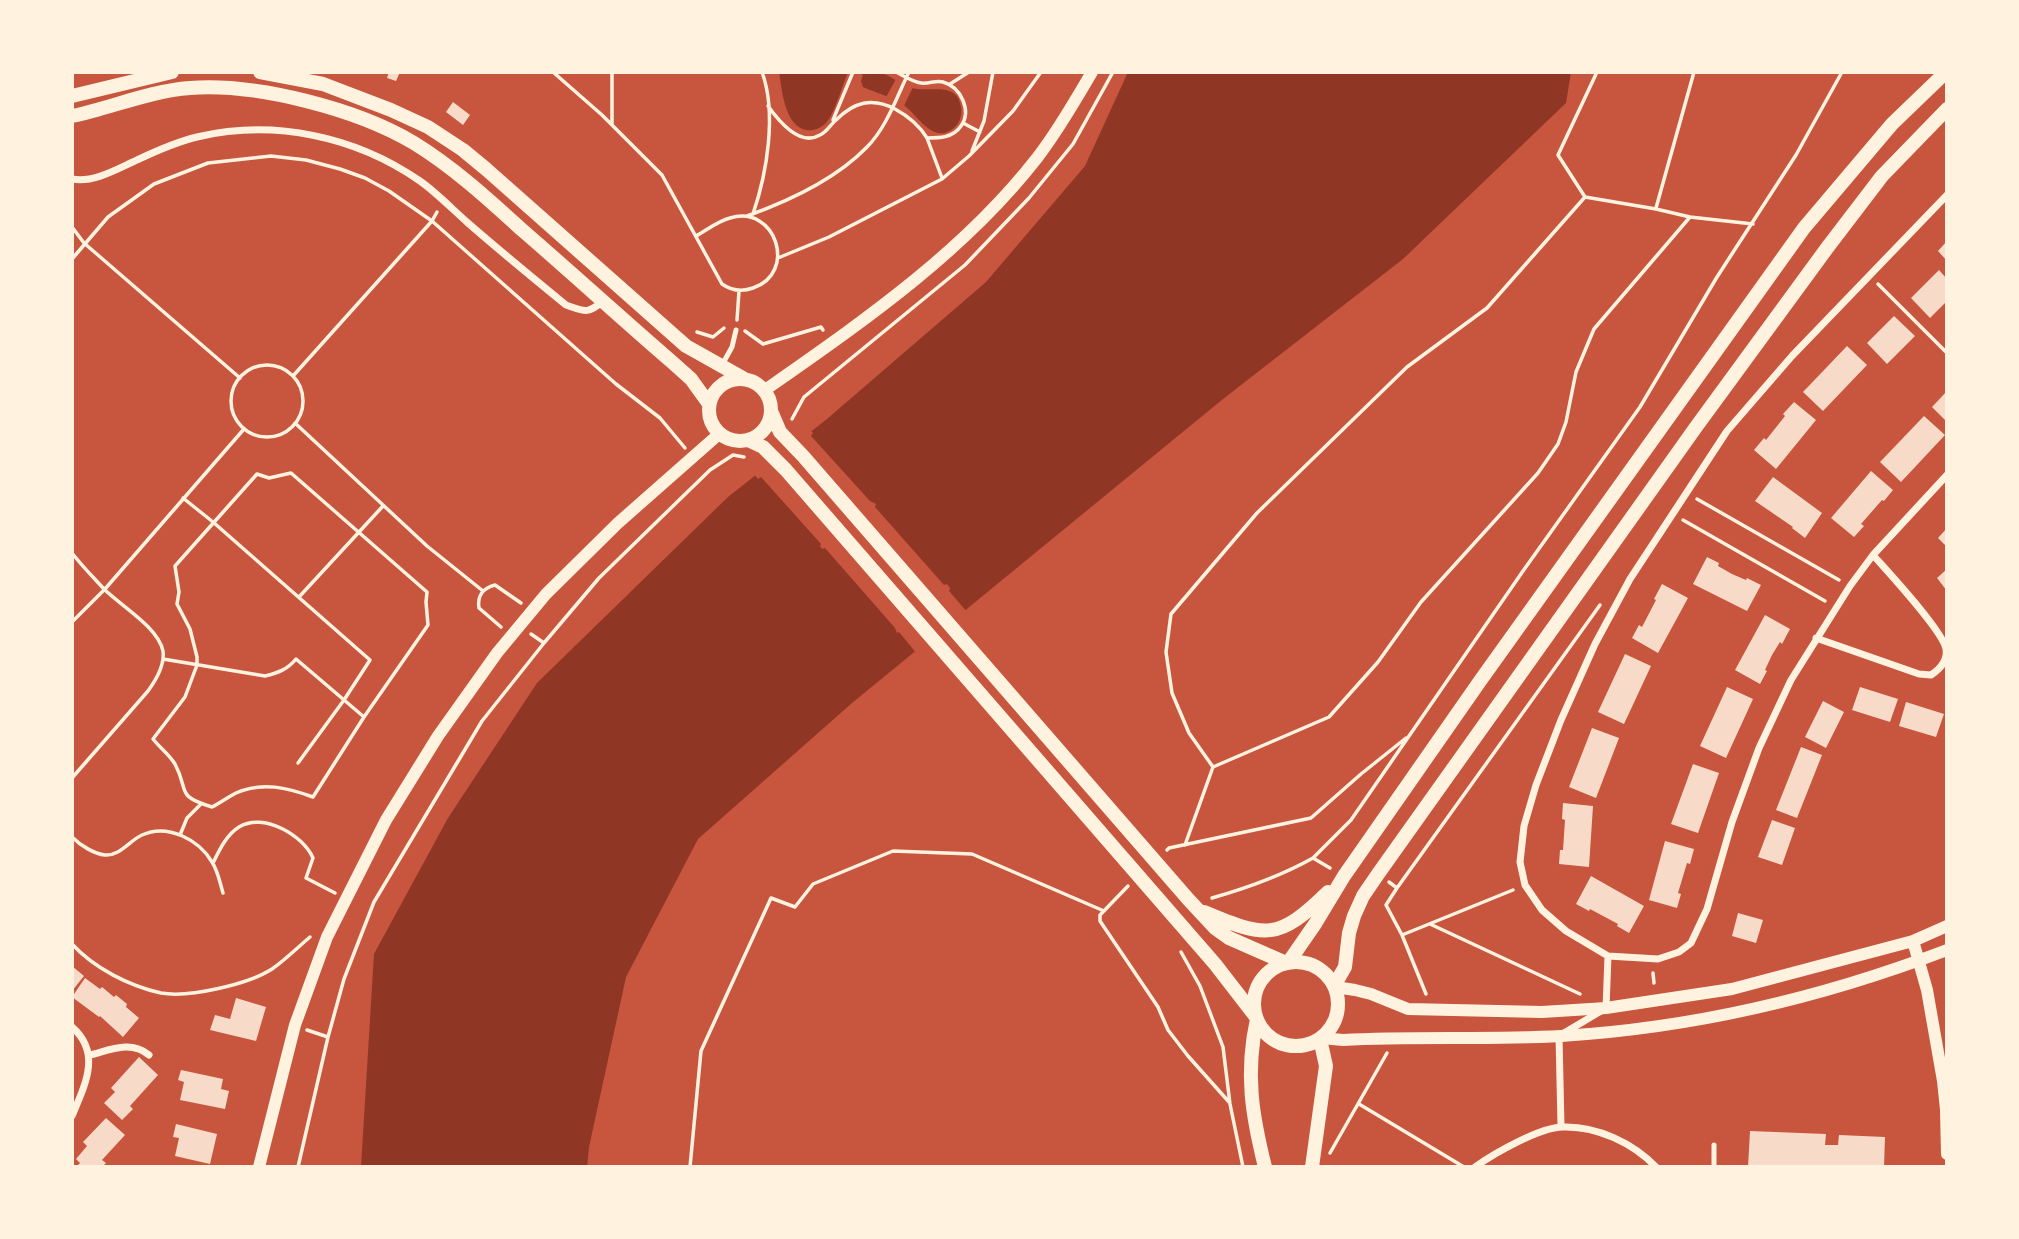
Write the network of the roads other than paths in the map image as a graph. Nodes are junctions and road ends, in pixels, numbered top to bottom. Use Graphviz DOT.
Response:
graph roads {
  1 [pos="172,72"];
  2 [pos="260,72"];
  3 [pos="1092,72"];
  4 [pos="1946,72"];
  5 [pos="72,96"];
  6 [pos="1947,109"];
  7 [pos="72,117"];
  8 [pos="72,180"];
  9 [pos="1947,195"];
  10 [pos="603,301"];
  11 [pos="736,330"];
  12 [pos="722,365"];
  13 [pos="743,378"];
  14 [pos="765,390"];
  15 [pos="709,404"];
  16 [pos="771,411"];
  17 [pos="719,434"];
  18 [pos="748,440"];
  19 [pos="1947,475"];
  20 [pos="1873,555"];
  21 [pos="1816,638"];
  22 [pos="1344,876"];
  23 [pos="1192,904"];
  24 [pos="1947,926"];
  25 [pos="1913,941"];
  26 [pos="1947,950"];
  27 [pos="1608,956"];
  28 [pos="1918,961"];
  29 [pos="1287,963"];
  30 [pos="1335,987"];
  31 [pos="1606,1008"];
  32 [pos="1256,1018"];
  33 [pos="72,1027"];
  34 [pos="1559,1036"];
  35 [pos="1321,1039"];
  36 [pos="90,1055"];
  37 [pos="149,1055"];
  38 [pos="72,1116"];
  39 [pos="1561,1126"];
  40 [pos="1714,1145"];
  41 [pos="1947,1154"];
  42 [pos="259,1167"];
  43 [pos="1265,1167"];
  44 [pos="1312,1167"];
  45 [pos="1475,1167"];
  46 [pos="1656,1167"];
  47 [pos="1714,1167"];
  1 -- 5 [label="main road"];
  2 -- 12 [label="main road"];
  3 -- 14 [label="street"];
  4 -- 22 [label="main road"];
  6 -- 30 [label="main road"];
  7 -- 10 [label="main road"];
  8 -- 10 [label="street"];
  9 -- 27 [label="street"];
  10 -- 15 [label="main road"];
  11 -- 12 [label="lane"];
  12 -- 13 [label="main road"];
  13 -- 14 [label="main road"];
  13 -- 15 [label="main road"];
  14 -- 16 [label="main road"];
  15 -- 17 [label="main road"];
  16 -- 18 [label="main road"];
  16 -- 23 [label="main road"];
  17 -- 18 [label="main road"];
  17 -- 42 [label="street"];
  18 -- 32 [label="main road"];
  19 -- 20 [label="street"];
  20 -- 21 [label="street"];
  20 -- 21 [label="street"];
  21 -- 27 [label="street"];
  22 -- 23 [label="main road"];
  22 -- 29 [label="main road"];
  23 -- 29 [label="main road"];
  24 -- 25 [label="street"];
  25 -- 28 [label="street"];
  25 -- 31 [label="street"];
  26 -- 28 [label="street"];
  27 -- 31 [label="street"];
  28 -- 34 [label="street"];
  28 -- 41 [label="street"];
  29 -- 30 [label="main road"];
  29 -- 32 [label="main road"];
  30 -- 31 [label="street"];
  30 -- 35 [label="main road"];
  31 -- 34 [label="street"];
  32 -- 35 [label="main road"];
  32 -- 43 [label="main road"];
  33 -- 36 [label="street"];
  34 -- 35 [label="street"];
  34 -- 39 [label="street"];
  35 -- 44 [label="main road"];
  36 -- 37 [label="street"];
  36 -- 38 [label="street"];
  39 -- 45 [label="street"];
  39 -- 46 [label="street"];
  40 -- 47 [label="lane"];
}
